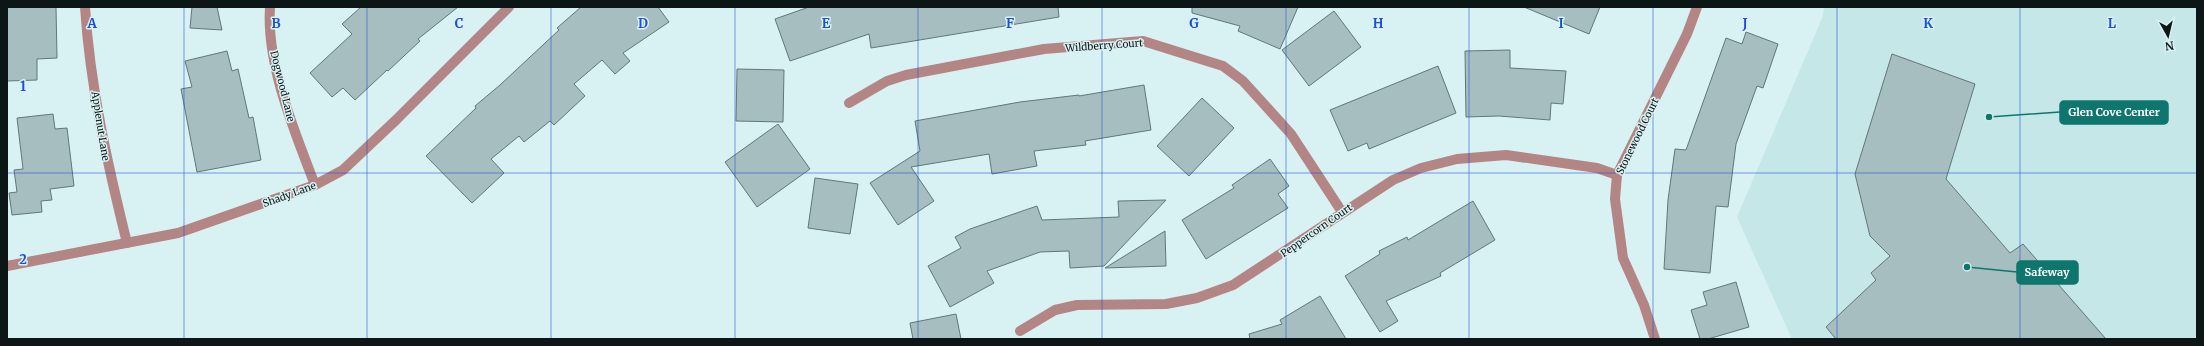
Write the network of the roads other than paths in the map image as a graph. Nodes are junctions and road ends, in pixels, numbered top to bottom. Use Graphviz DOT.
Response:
graph roads {
  1 [pos="85,7"];
  2 [pos="270,7"];
  3 [pos="509,7"];
  4 [pos="1696,7"];
  5 [pos="849,103"];
  6 [pos="1617,176"];
  7 [pos="315,185"];
  8 [pos="1342,212"];
  9 [pos="128,243"];
  10 [pos="7,266"];
  11 [pos="1020,331"];
  12 [pos="1655,339"];
  1 -- 9 [label="street, Applenut Lane"];
  2 -- 7 [label="street, Dogwood Lane"];
  3 -- 7 [label="street, Shady Lane"];
  4 -- 6 [label="street, Stonewood Court"];
  5 -- 8 [label="street, Wildberry Court"];
  6 -- 8 [label="street, Peppercorn Court"];
  6 -- 12 [label="street, Stonewood Court"];
  7 -- 9 [label="street, Shady Lane"];
  8 -- 11 [label="street, Peppercorn Court"];
  9 -- 10 [label="street, Shady Lane"];
}
